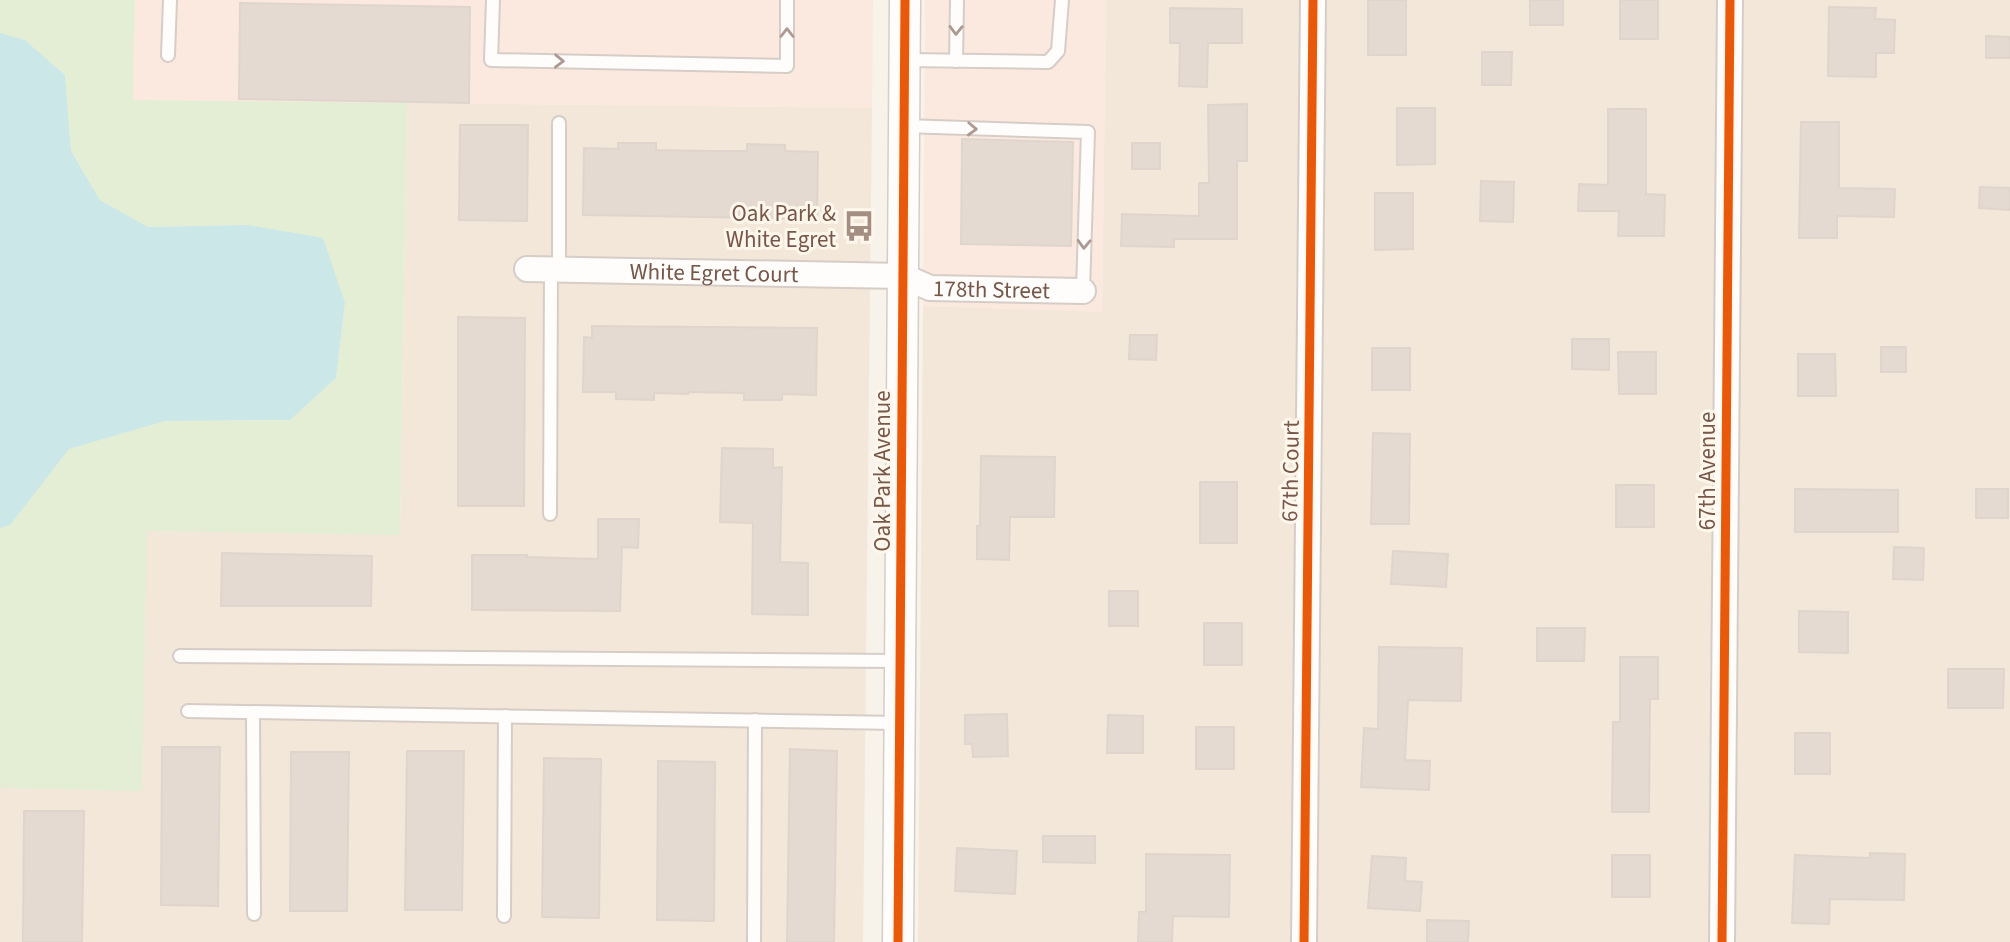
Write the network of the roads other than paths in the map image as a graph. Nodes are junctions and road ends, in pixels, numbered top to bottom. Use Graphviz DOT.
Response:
graph roads {
  1 [pos="170,0"];
  2 [pos="493,0"];
  3 [pos="787,0"];
  4 [pos="905,0"];
  5 [pos="957,0"];
  6 [pos="1062,0"];
  7 [pos="1314,0"];
  8 [pos="1730,0"];
  9 [pos="169,55"];
  10 [pos="904,60"];
  11 [pos="956,61"];
  12 [pos="559,123"];
  13 [pos="904,127"];
  14 [pos="527,269"];
  15 [pos="555,269"];
  16 [pos="902,276"];
  17 [pos="1083,291"];
  18 [pos="550,514"];
  19 [pos="180,656"];
  20 [pos="899,661"];
  21 [pos="188,711"];
  22 [pos="253,712"];
  23 [pos="505,716"];
  24 [pos="755,720"];
  25 [pos="899,723"];
  26 [pos="254,914"];
  27 [pos="505,916"];
  28 [pos="754,942"];
  29 [pos="898,942"];
  30 [pos="1304,942"];
  31 [pos="1722,942"];
  1 -- 9 [label="lane"];
  2 -- 3 [label="lane, one-way"];
  4 -- 10 [label="street, Oak Park Avenue"];
  5 -- 11 [label="lane, one-way"];
  6 -- 11 [label="lane"];
  7 -- 30 [label="street, 67th Court"];
  8 -- 31 [label="street, 67th Avenue"];
  10 -- 11 [label="lane"];
  10 -- 13 [label="street, Oak Park Avenue"];
  12 -- 15 [label="lane"];
  13 -- 16 [label="street, Oak Park Avenue"];
  13 -- 17 [label="lane, one-way"];
  14 -- 15 [label="street, White Egret Court"];
  15 -- 16 [label="street, White Egret Court"];
  15 -- 18 [label="lane"];
  16 -- 17 [label="street, 178th Street"];
  16 -- 20 [label="street, Oak Park Avenue"];
  19 -- 20 [label="lane"];
  20 -- 25 [label="street, Oak Park Avenue"];
  21 -- 22 [label="lane"];
  22 -- 23 [label="lane"];
  22 -- 26 [label="lane"];
  23 -- 24 [label="lane"];
  23 -- 27 [label="lane"];
  24 -- 25 [label="lane"];
  24 -- 28 [label="lane"];
  25 -- 29 [label="street, Oak Park Avenue"];
}
